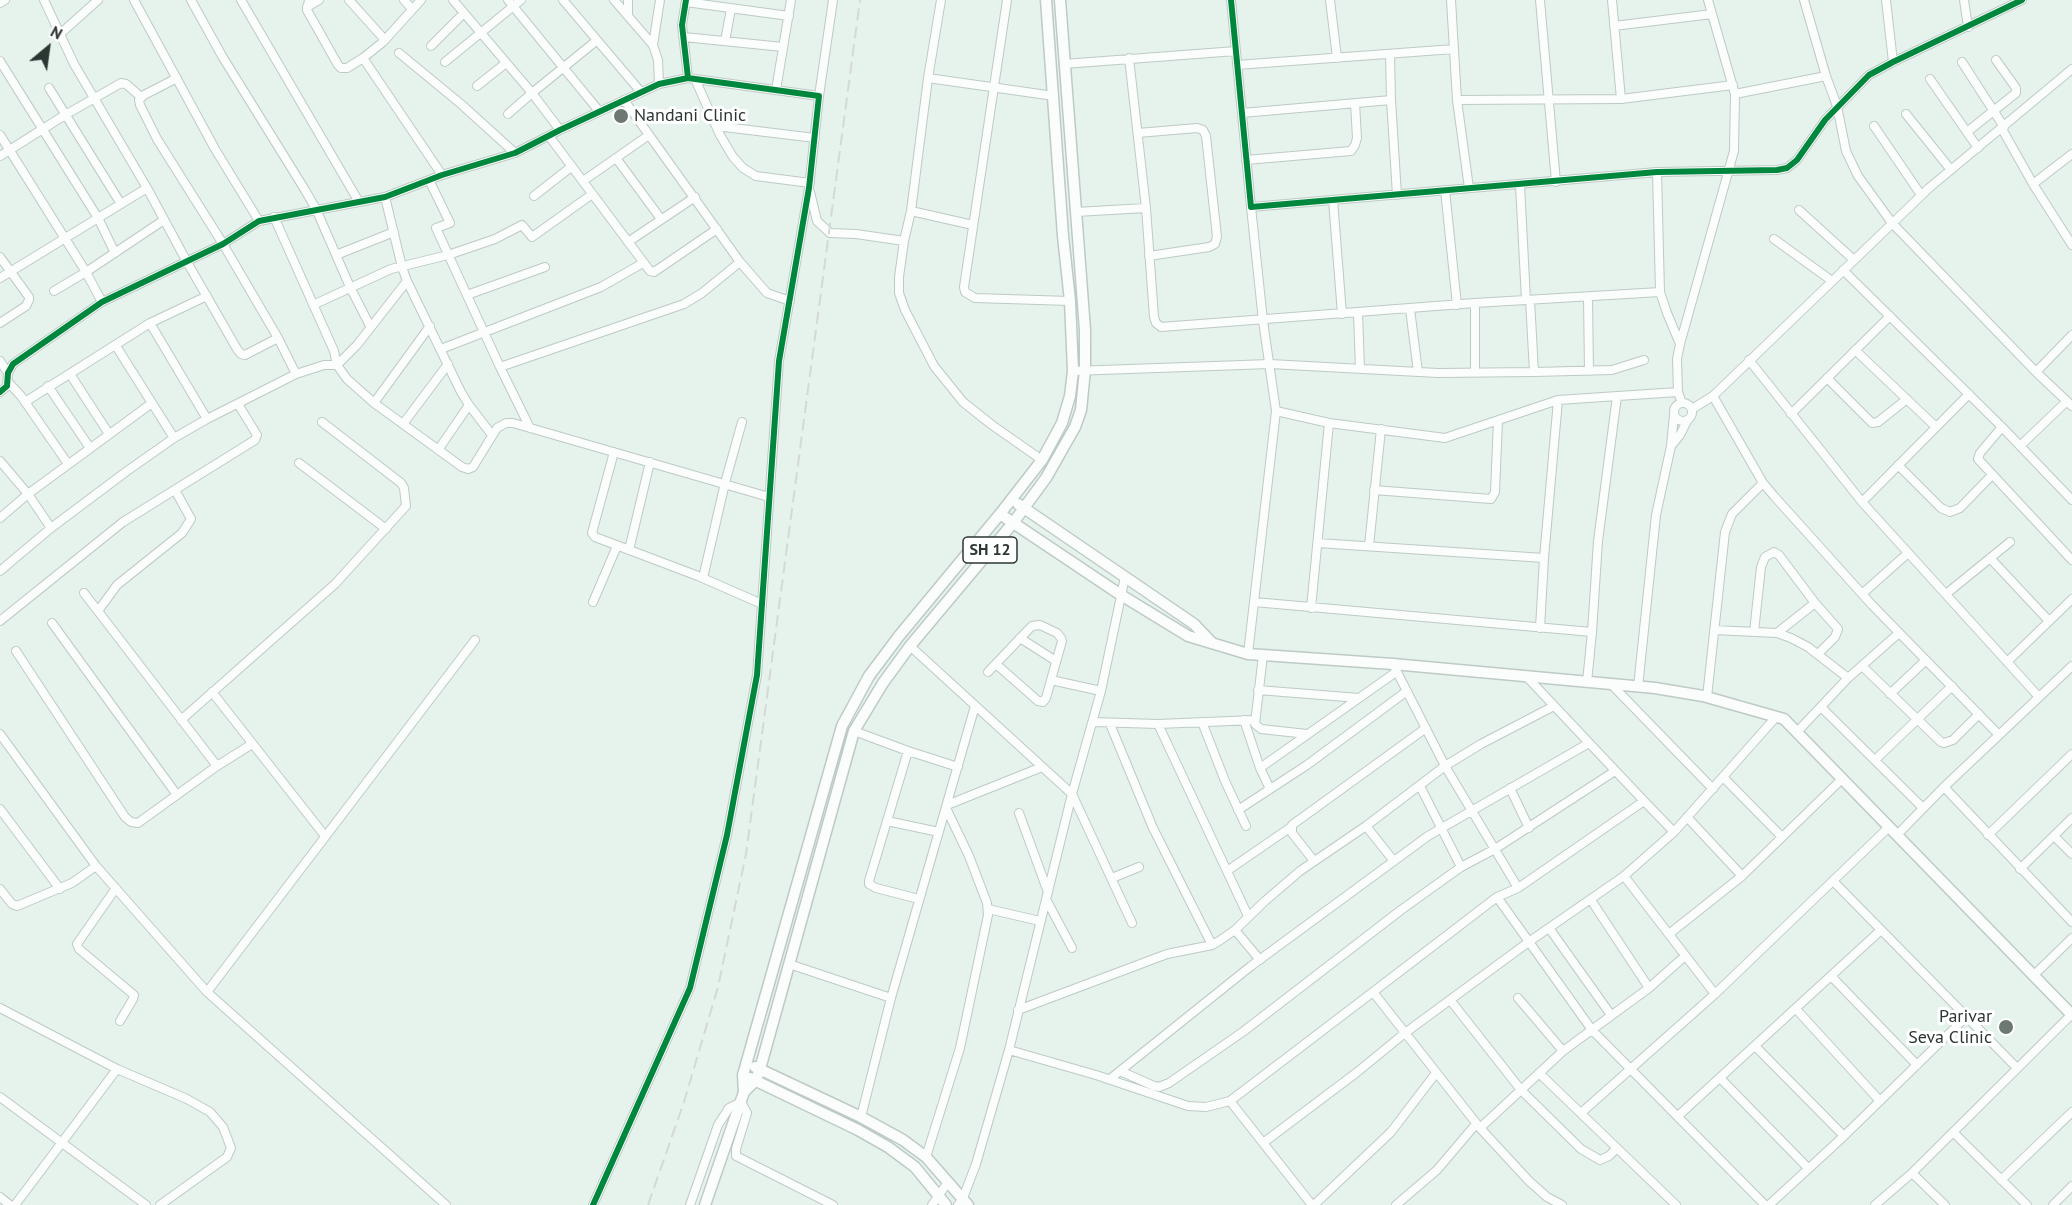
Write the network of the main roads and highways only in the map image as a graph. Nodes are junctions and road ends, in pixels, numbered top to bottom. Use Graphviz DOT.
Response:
graph roads {
  1 [pos="1046,0"];
  2 [pos="1060,0"];
  3 [pos="1011,500"];
  4 [pos="1023,508"];
  5 [pos="1000,514"];
  6 [pos="1013,523"];
  7 [pos="1212,644"];
  8 [pos="2072,1014"];
  9 [pos="747,1063"];
  10 [pos="760,1069"];
  11 [pos="743,1075"];
  12 [pos="756,1080"];
  13 [pos="742,1097"];
  14 [pos="935,1200"];
  15 [pos="963,1203"];
  16 [pos="705,1205"];
  17 [pos="946,1205"];
  1 -- 3 [label="main road, SH 12"];
  2 -- 4 [label="main road, SH 12"];
  3 -- 4 [label="main road"];
  3 -- 5 [label="main road, SH 12"];
  4 -- 6 [label="main road, SH 12"];
  4 -- 7 [label="main road"];
  5 -- 6 [label="main road"];
  5 -- 9 [label="main road, SH 12"];
  6 -- 7 [label="main road"];
  6 -- 10 [label="main road, SH 12"];
  7 -- 8 [label="main road"];
  9 -- 10 [label="main road"];
  9 -- 11 [label="main road"];
  10 -- 12 [label="main road"];
  10 -- 15 [label="main road"];
  11 -- 12 [label="main road"];
  11 -- 13 [label="main road"];
  12 -- 13 [label="main road"];
  12 -- 14 [label="main road"];
  13 -- 16 [label="main road"];
  14 -- 17 [label="main road"];
}
